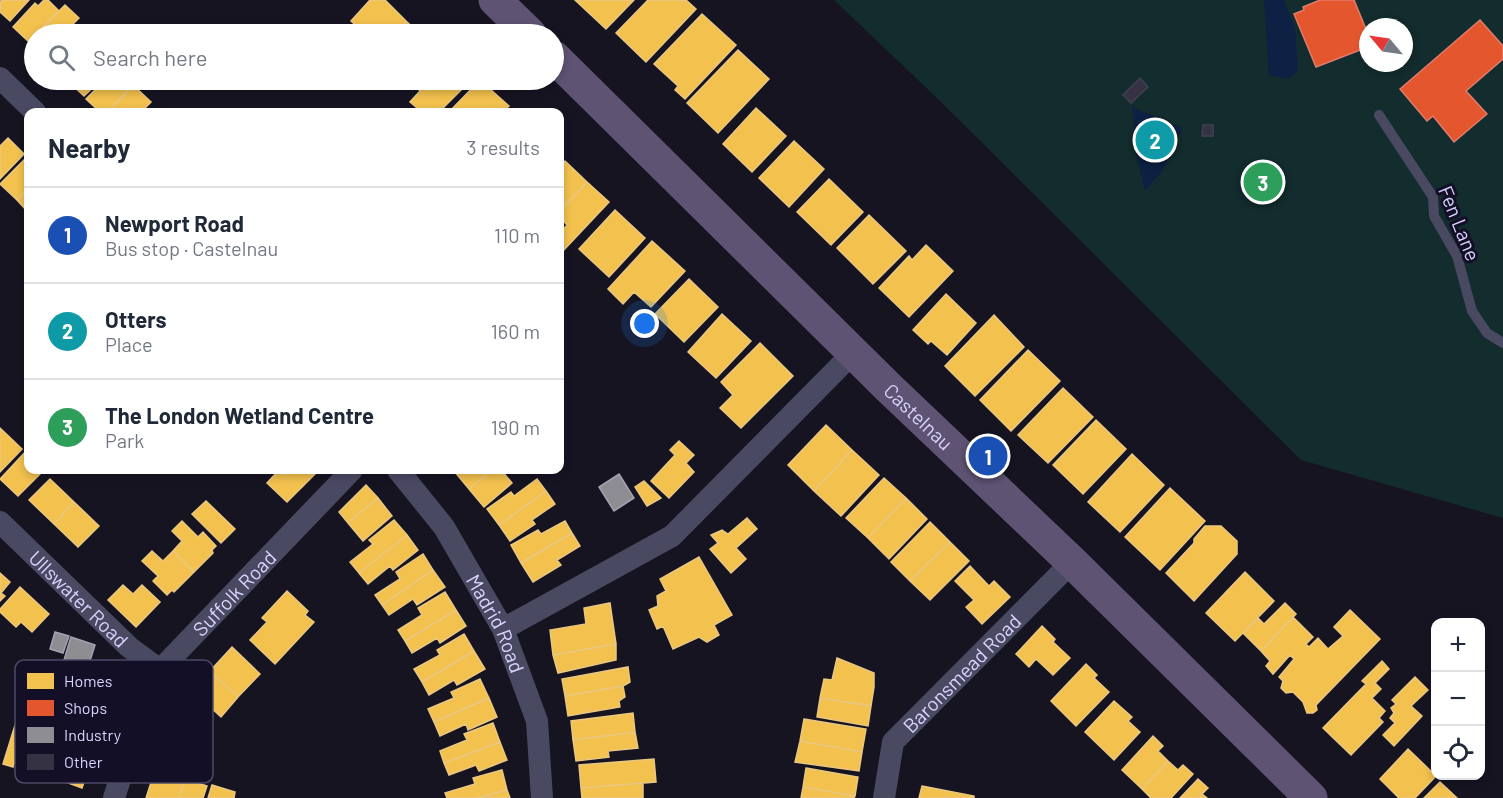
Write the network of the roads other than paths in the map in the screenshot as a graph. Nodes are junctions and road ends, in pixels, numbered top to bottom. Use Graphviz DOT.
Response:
graph roads {
  1 [pos="495,0"];
  2 [pos="520,24"];
  3 [pos="564,67"];
  4 [pos="0,78"];
  5 [pos="31,108"];
  6 [pos="1379,115"];
  7 [pos="1503,344"];
  8 [pos="854,353"];
  9 [pos="348,474"];
  10 [pos="401,474"];
  11 [pos="0,522"];
  12 [pos="1072,562"];
  13 [pos="503,629"];
  14 [pos="147,660"];
  15 [pos="170,660"];
  16 [pos="119,783"];
  17 [pos="114,798"];
  18 [pos="542,798"];
  19 [pos="884,798"];
  20 [pos="1311,798"];
  1 -- 2 [label="main road"];
  3 -- 8 [label="main road, Castelnau"];
  4 -- 5 [label="street"];
  6 -- 7 [label="lane, Fen Lane"];
  8 -- 12 [label="main road, Castelnau"];
  8 -- 13 [label="street"];
  9 -- 15 [label="street, Suffolk Road"];
  10 -- 13 [label="street, Madrid Road"];
  11 -- 14 [label="street, Ullswater Road"];
  12 -- 19 [label="street, Baronsmead Road"];
  12 -- 20 [label="main road, Castelnau"];
  13 -- 18 [label="street, Madrid Road"];
  16 -- 17 [label="street, Suffolk Road"];
}
